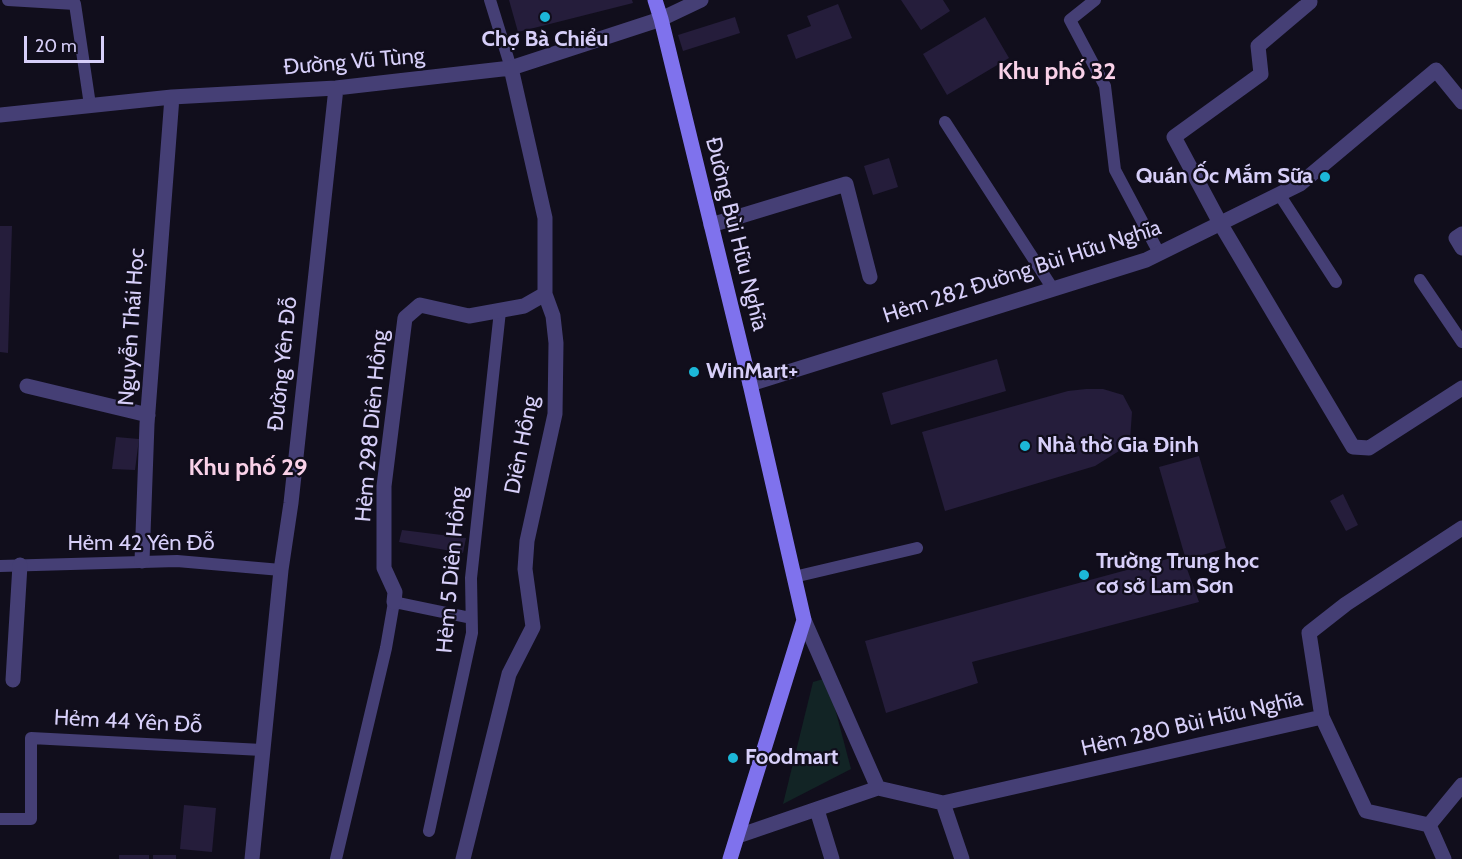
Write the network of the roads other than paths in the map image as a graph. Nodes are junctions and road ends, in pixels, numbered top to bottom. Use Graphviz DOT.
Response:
graph roads {
  1 [pos="8,0"];
  2 [pos="490,0"];
  3 [pos="655,0"];
  4 [pos="701,0"];
  5 [pos="1095,0"];
  6 [pos="1308,0"];
  7 [pos="661,19"];
  8 [pos="511,68"];
  9 [pos="336,88"];
  10 [pos="172,97"];
  11 [pos="1462,102"];
  12 [pos="90,105"];
  13 [pos="0,115"];
  14 [pos="945,122"];
  15 [pos="1279,194"];
  16 [pos="1220,223"];
  17 [pos="711,225"];
  18 [pos="1462,234"];
  19 [pos="1462,248"];
  20 [pos="1160,253"];
  21 [pos="870,277"];
  22 [pos="1420,280"];
  23 [pos="1336,282"];
  24 [pos="1053,289"];
  25 [pos="545,294"];
  26 [pos="500,311"];
  27 [pos="1462,342"];
  28 [pos="750,384"];
  29 [pos="27,386"];
  30 [pos="1462,388"];
  31 [pos="148,415"];
  32 [pos="1462,528"];
  33 [pos="916,548"];
  34 [pos="142,561"];
  35 [pos="20,565"];
  36 [pos="0,566"];
  37 [pos="281,570"];
  38 [pos="794,577"];
  39 [pos="394,602"];
  40 [pos="471,618"];
  41 [pos="804,620"];
  42 [pos="12,680"];
  43 [pos="1322,717"];
  44 [pos="262,750"];
  45 [pos="1462,786"];
  46 [pos="878,788"];
  47 [pos="943,803"];
  48 [pos="817,810"];
  49 [pos="0,819"];
  50 [pos="1429,825"];
  51 [pos="429,831"];
  52 [pos="738,836"];
  53 [pos="252,859"];
  54 [pos="336,859"];
  55 [pos="463,859"];
  56 [pos="730,859"];
  57 [pos="832,859"];
  58 [pos="962,859"];
  59 [pos="1444,859"];
  1 -- 12 [label="lane"];
  2 -- 8 [label="lane, Diên Hồng"];
  3 -- 7 [label="street, Đường Bùi Hữu Nghĩa"];
  4 -- 7 [label="street, Đường Vũ Tùng"];
  5 -- 20 [label="lane"];
  6 -- 16 [label="street"];
  7 -- 8 [label="street, Đường Vũ Tùng"];
  7 -- 17 [label="street, Đường Bùi Hữu Nghĩa"];
  8 -- 9 [label="street, Đường Vũ Tùng"];
  8 -- 25 [label="street, Diên Hồng"];
  9 -- 10 [label="street, Đường Vũ Tùng"];
  9 -- 37 [label="street, Đường Yên Đỗ"];
  10 -- 12 [label="street, Đường Vũ Tùng"];
  10 -- 31 [label="street, Nguyễn Thái Học"];
  11 -- 15 [label="street, Hẻm 282 Đường Bùi Hữu Nghĩa"];
  12 -- 13 [label="street, Đường Vũ Tùng"];
  14 -- 24 [label="lane"];
  15 -- 16 [label="street, Hẻm 282 Đường Bùi Hữu Nghĩa"];
  15 -- 23 [label="lane"];
  16 -- 20 [label="street, Hẻm 282 Đường Bùi Hữu Nghĩa"];
  16 -- 30 [label="street"];
  17 -- 21 [label="street"];
  17 -- 28 [label="street, Đường Bùi Hữu Nghĩa"];
  18 -- 19 [label="street"];
  20 -- 24 [label="street, Hẻm 282 Đường Bùi Hữu Nghĩa"];
  22 -- 27 [label="lane"];
  24 -- 28 [label="street, Hẻm 282 Đường Bùi Hữu Nghĩa"];
  25 -- 26 [label="street, Hẻm 298 Diên Hồng"];
  25 -- 55 [label="street, Diên Hồng"];
  26 -- 39 [label="street, Hẻm 298 Diên Hồng"];
  26 -- 40 [label="lane, Hẻm 5 Diên Hồng"];
  28 -- 38 [label="street, Đường Bùi Hữu Nghĩa"];
  29 -- 31 [label="street"];
  31 -- 34 [label="street, Nguyễn Thái Học"];
  32 -- 43 [label="street"];
  33 -- 38 [label="lane"];
  34 -- 35 [label="lane, Hẻm 42 Yên Đỗ"];
  34 -- 37 [label="lane, Hẻm 42 Yên Đỗ"];
  35 -- 36 [label="lane, Hẻm 42 Yên Đỗ"];
  35 -- 42 [label="street"];
  37 -- 44 [label="street, Đường Yên Đỗ"];
  38 -- 41 [label="street, Đường Bùi Hữu Nghĩa"];
  39 -- 40 [label="lane"];
  39 -- 54 [label="lane, Hẻm 298 Diên Hồng"];
  40 -- 51 [label="lane, Hẻm 5 Diên Hồng"];
  41 -- 46 [label="street, Đường Bùi Hữu Nghĩa"];
  41 -- 52 [label="street"];
  43 -- 47 [label="street, Hẻm 280 Bùi Hữu Nghĩa"];
  43 -- 50 [label="street, Hẻm 280 Bùi Hữu Nghĩa"];
  44 -- 49 [label="lane, Hẻm 44 Yên Đỗ"];
  44 -- 53 [label="street, Đường Yên Đỗ"];
  45 -- 50 [label="street"];
  46 -- 47 [label="street"];
  46 -- 48 [label="street"];
  47 -- 58 [label="street"];
  48 -- 52 [label="street"];
  48 -- 57 [label="street"];
  50 -- 59 [label="street"];
  52 -- 56 [label="street"];
}
